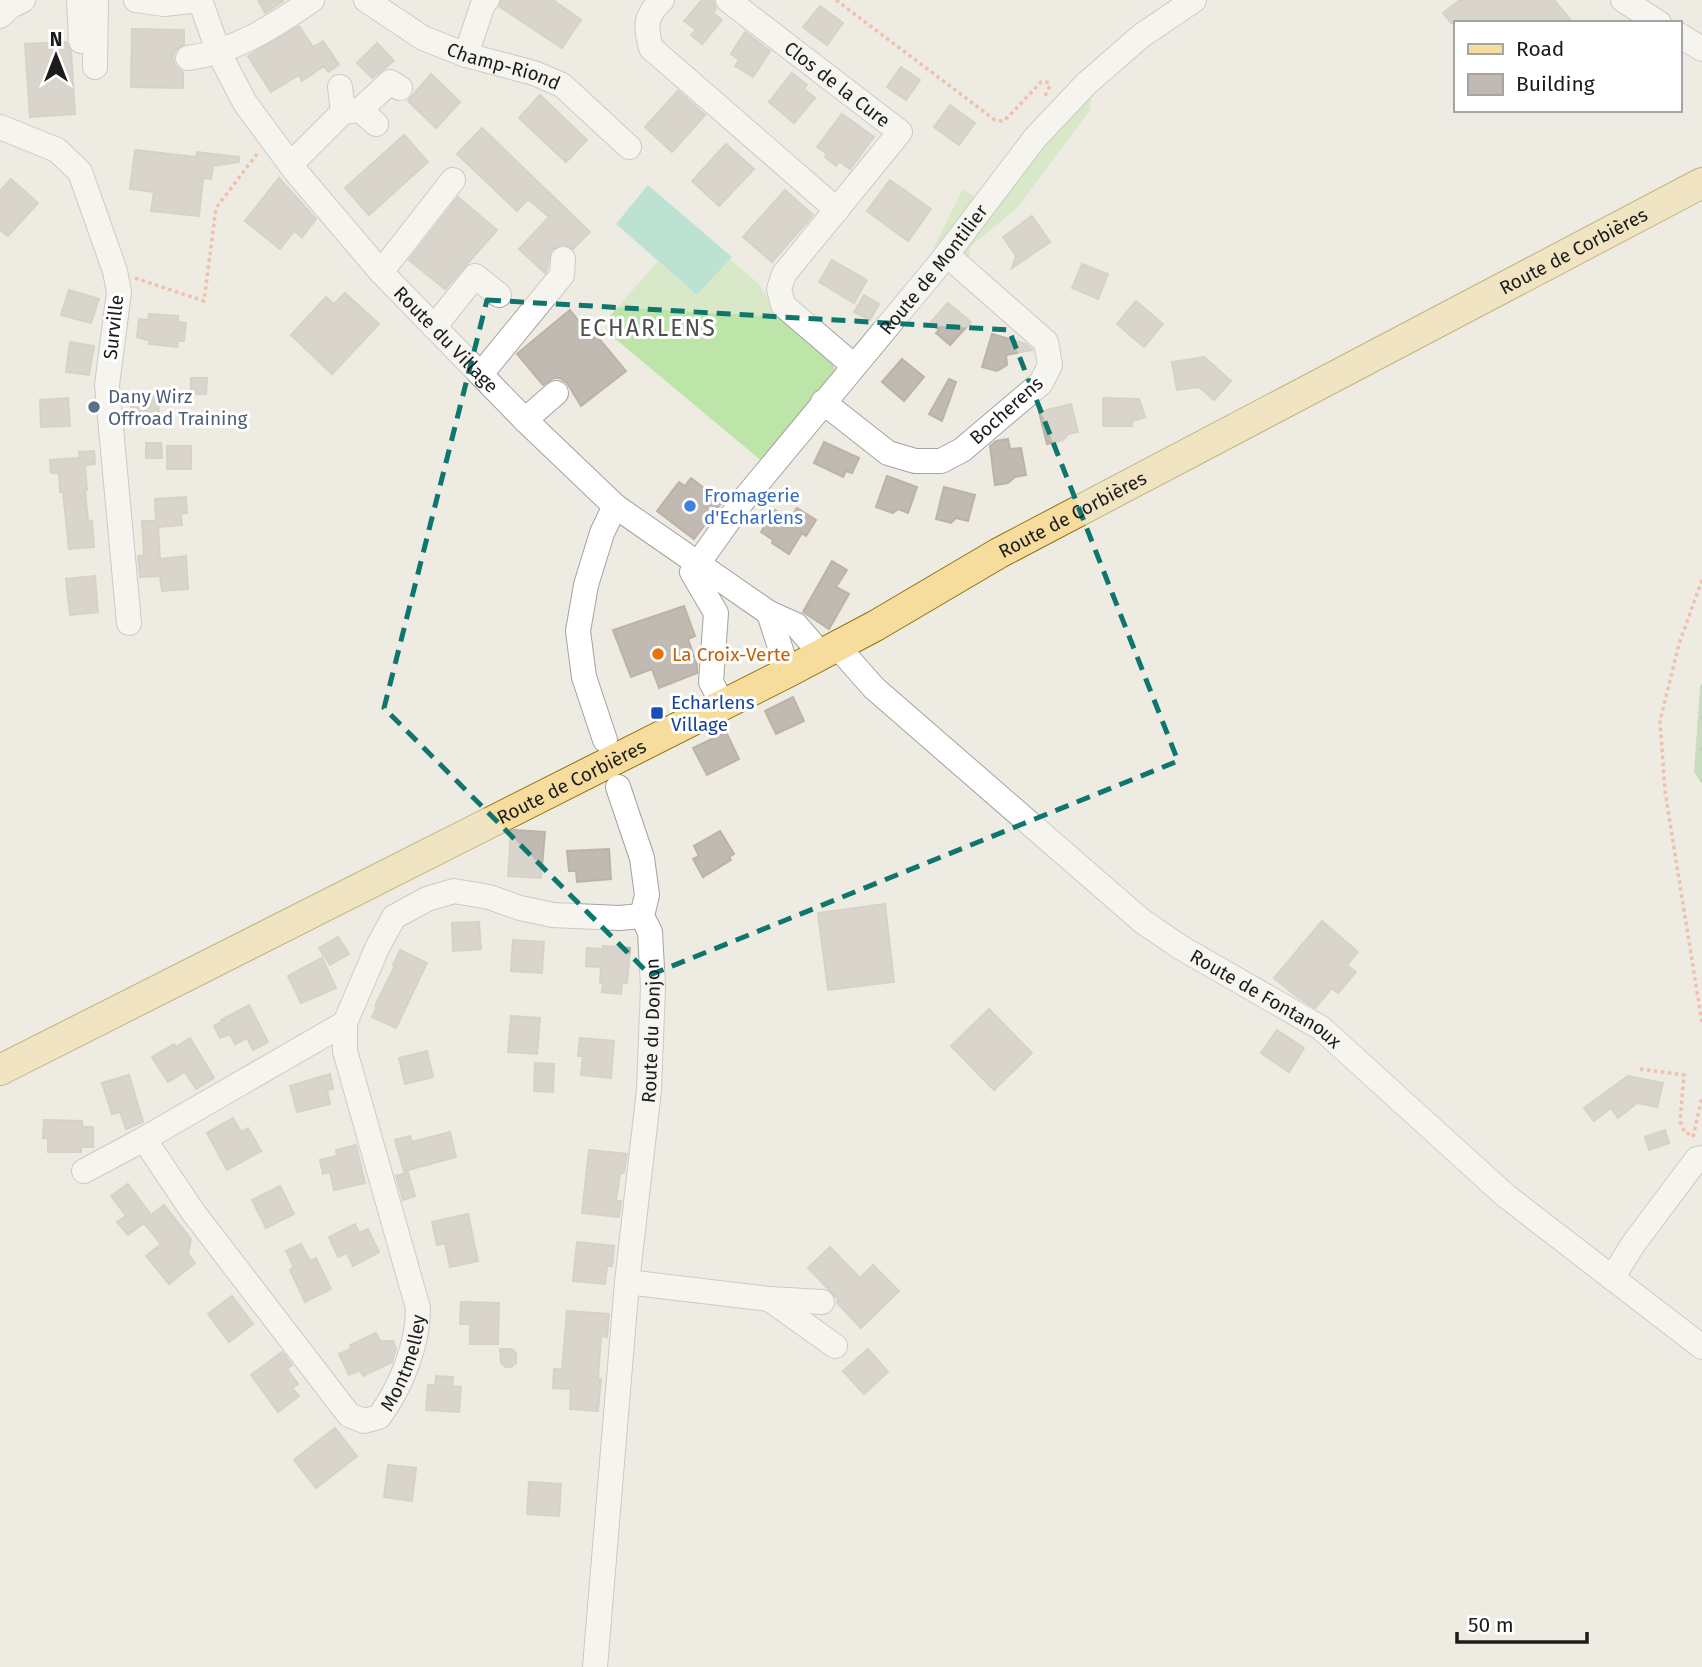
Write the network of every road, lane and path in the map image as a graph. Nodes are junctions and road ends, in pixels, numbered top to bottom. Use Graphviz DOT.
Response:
graph roads {
  1 [pos="79,0"];
  2 [pos="96,0"];
  3 [pos="136,0"];
  4 [pos="200,0"];
  5 [pos="312,0"];
  6 [pos="366,0"];
  7 [pos="486,0"];
  8 [pos="662,0"];
  9 [pos="728,0"];
  10 [pos="835,0"];
  11 [pos="1194,0"];
  12 [pos="1623,0"];
  13 [pos="1655,21"];
  14 [pos="1681,36"];
  15 [pos="1702,49"];
  16 [pos="219,53"];
  17 [pos="466,55"];
  18 [pos="188,58"];
  19 [pos="340,87"];
  20 [pos="400,88"];
  21 [pos="360,115"];
  22 [pos="0,127"];
  23 [pos="1040,133"];
  24 [pos="629,147"];
  25 [pos="280,159"];
  26 [pos="453,180"];
  27 [pos="1702,183"];
  28 [pos="837,210"];
  29 [pos="947,255"];
  30 [pos="563,259"];
  31 [pos="116,271"];
  32 [pos="381,272"];
  33 [pos="499,295"];
  34 [pos="434,327"];
  35 [pos="854,366"];
  36 [pos="481,374"];
  37 [pos="556,393"];
  38 [pos="823,402"];
  39 [pos="525,420"];
  40 [pos="622,511"];
  41 [pos="698,563"];
  42 [pos="1702,580"];
  43 [pos="769,612"];
  44 [pos="129,623"];
  45 [pos="830,649"];
  46 [pos="788,671"];
  47 [pos="723,705"];
  48 [pos="605,740"];
  49 [pos="618,787"];
  50 [pos="642,916"];
  51 [pos="1702,1023"];
  52 [pos="345,1024"];
  53 [pos="1640,1069"];
  54 [pos="0,1070"];
  55 [pos="1702,1097"];
  56 [pos="144,1139"];
  57 [pos="1698,1151"];
  58 [pos="83,1171"];
  59 [pos="1612,1278"];
  60 [pos="627,1282"];
  61 [pos="769,1299"];
  62 [pos="822,1302"];
  63 [pos="835,1346"];
  64 [pos="1702,1347"];
  65 [pos="595,1667"];
  1 -- 2 [label="street"];
  3 -- 4 [label="street, Route du Village"];
  4 -- 16 [label="street, Route du Village"];
  5 -- 16 [label="street"];
  6 -- 17 [label="street, Champ-Riond"];
  7 -- 17 [label="street"];
  8 -- 28 [label="street"];
  9 -- 28 [label="street, Clos de la Cure"];
  10 -- 23 [label="path"];
  11 -- 23 [label="street, Route de Montilier"];
  12 -- 13 [label="street"];
  14 -- 15 [label="street"];
  16 -- 18 [label="street"];
  16 -- 25 [label="street, Route du Village"];
  17 -- 24 [label="street, Champ-Riond"];
  19 -- 21 [label="street"];
  20 -- 21 [label="street"];
  21 -- 25 [label="street"];
  22 -- 31 [label="street, Surville"];
  23 -- 29 [label="street, Route de Montilier"];
  25 -- 31 [label="path"];
  25 -- 32 [label="street, Route du Village"];
  26 -- 32 [label="street"];
  27 -- 45 [label="main road, Route de Corbières"];
  28 -- 35 [label="street, Clos de la Cure"];
  29 -- 35 [label="street, Route de Montilier"];
  29 -- 38 [label="street, Bocherens"];
  30 -- 36 [label="street"];
  31 -- 44 [label="street, Surville"];
  32 -- 34 [label="street, Route du Village"];
  33 -- 34 [label="street"];
  34 -- 36 [label="street, Route du Village"];
  35 -- 38 [label="street, Route de Montilier"];
  36 -- 39 [label="street, Route du Village"];
  37 -- 39 [label="street"];
  38 -- 41 [label="street, Route de Montilier"];
  39 -- 40 [label="street, Route du Village"];
  40 -- 41 [label="street, Route du Village"];
  40 -- 48 [label="street"];
  41 -- 43 [label="street, Route du Village"];
  41 -- 47 [label="street"];
  42 -- 51 [label="path"];
  43 -- 45 [label="street, Route du Village"];
  43 -- 46 [label="street"];
  45 -- 46 [label="main road, Route de Corbières"];
  45 -- 59 [label="street, Route de Fontanoux"];
  46 -- 47 [label="main road, Route de Corbières"];
  47 -- 54 [label="main road, Route de Corbières"];
  49 -- 50 [label="street, Route du Donjon"];
  50 -- 52 [label="street, Montmelley"];
  50 -- 60 [label="street, Route du Donjon"];
  52 -- 56 [label="street"];
  52 -- 56 [label="street, Montmelley"];
  53 -- 57 [label="path"];
  55 -- 57 [label="path"];
  56 -- 58 [label="street"];
  57 -- 59 [label="street"];
  59 -- 64 [label="street, Route de Fontanoux"];
  60 -- 61 [label="street"];
  60 -- 65 [label="street, Route du Donjon"];
  61 -- 62 [label="street"];
  61 -- 63 [label="street"];
}
